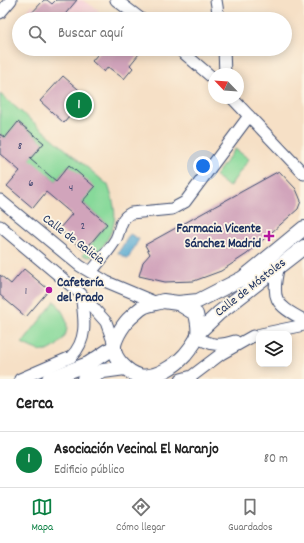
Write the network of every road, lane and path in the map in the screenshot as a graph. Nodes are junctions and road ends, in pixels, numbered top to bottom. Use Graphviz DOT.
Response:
graph roads {
  1 [pos="11,0"];
  2 [pos="116,0"];
  3 [pos="216,0"];
  4 [pos="132,12"];
  5 [pos="218,12"];
  6 [pos="0,13"];
  7 [pos="187,56"];
  8 [pos="224,56"];
  9 [pos="224,68"];
  10 [pos="208,74"];
  11 [pos="238,104"];
  12 [pos="249,116"];
  13 [pos="304,174"];
  14 [pos="0,200"];
  15 [pos="0,226"];
  16 [pos="304,228"];
  17 [pos="304,247"];
  18 [pos="279,266"];
  19 [pos="91,272"];
  20 [pos="82,294"];
  21 [pos="157,303"];
  22 [pos="178,303"];
  23 [pos="304,320"];
  24 [pos="304,325"];
  25 [pos="276,331"];
  26 [pos="198,334"];
  27 [pos="256,336"];
  28 [pos="256,336"];
  29 [pos="114,346"];
  30 [pos="125,368"];
  31 [pos="146,378"];
  32 [pos="20,379"];
  33 [pos="49,379"];
  34 [pos="84,379"];
  35 [pos="181,379"];
  1 -- 6 [label="street"];
  2 -- 4 [label="street"];
  3 -- 5 [label="street"];
  7 -- 10 [label="street"];
  8 -- 9 [label="street"];
  11 -- 12 [label="street"];
  12 -- 13 [label="street"];
  12 -- 19 [label="street"];
  14 -- 19 [label="street, Calle de Galicia"];
  15 -- 20 [label="street"];
  16 -- 22 [label="main road, Calle de Móstoles"];
  17 -- 18 [label="main road, Calle de Móstoles"];
  18 -- 23 [label="street"];
  18 -- 26 [label="main road, Calle de Móstoles"];
  19 -- 21 [label="street, Calle de Galicia"];
  20 -- 29 [label="street"];
  20 -- 32 [label="street"];
  21 -- 22 [label="main road"];
  21 -- 29 [label="main road"];
  22 -- 26 [label="main road"];
  24 -- 25 [label="street"];
  26 -- 27 [label="street"];
  26 -- 31 [label="main road"];
  28 -- 35 [label="street"];
  29 -- 30 [label="main road"];
  29 -- 33 [label="main road"];
  30 -- 31 [label="main road"];
  30 -- 34 [label="main road"];
}
